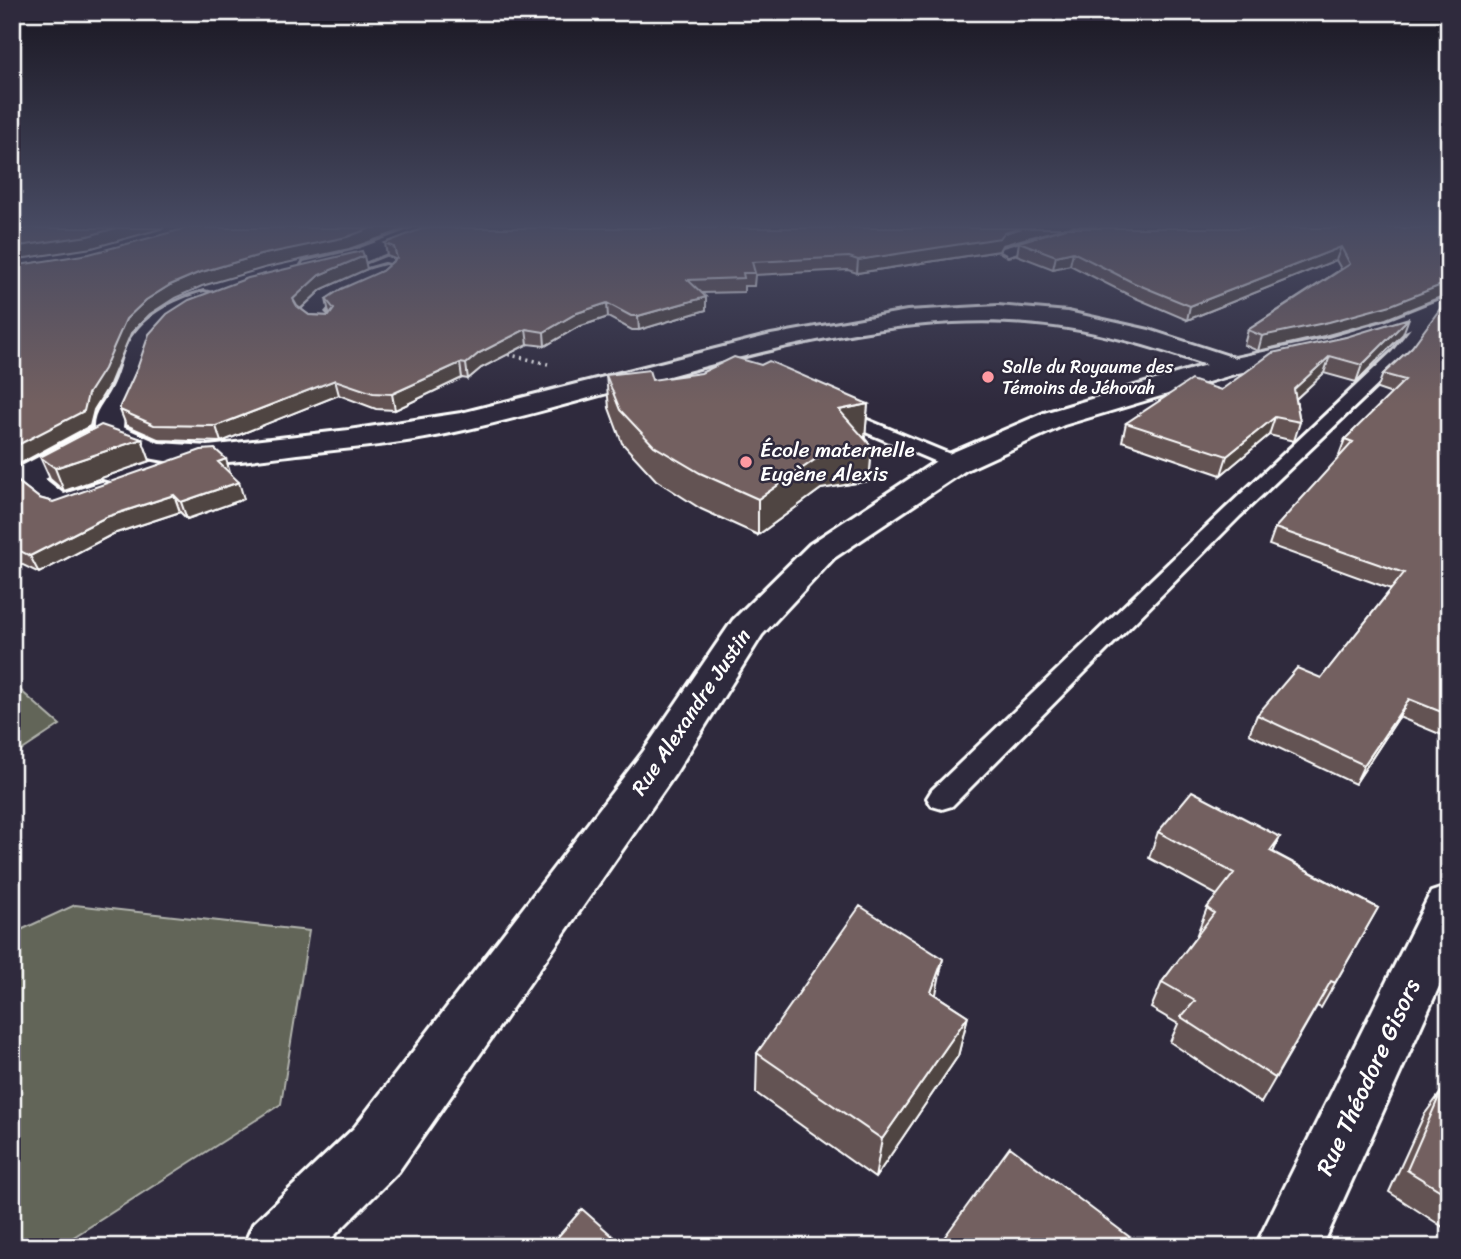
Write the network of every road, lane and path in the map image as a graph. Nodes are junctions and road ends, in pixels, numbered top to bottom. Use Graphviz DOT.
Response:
graph roads {
  1 [pos="348,287"];
  2 [pos="231,289"];
  3 [pos="1441,307"];
  4 [pos="323,323"];
  5 [pos="501,353"];
  6 [pos="1233,366"];
  7 [pos="589,389"];
  8 [pos="822,407"];
  9 [pos="109,432"];
  10 [pos="213,453"];
  11 [pos="956,463"];
  12 [pos="942,798"];
  13 [pos="1449,907"];
  14 [pos="276,1247"];
  15 [pos="1288,1247"];
  1 -- 4 [label="street"];
  2 -- 9 [label="street"];
  3 -- 6 [label="street, Rue Alexandre Justin"];
  3 -- 12 [label="lane"];
  5 -- 7 [label="path"];
  6 -- 7 [label="street"];
  6 -- 11 [label="street, Rue Alexandre Justin"];
  7 -- 10 [label="street"];
  8 -- 11 [label="lane"];
  9 -- 10 [label="street"];
  9 -- 10 [label="street"];
  11 -- 14 [label="street, Rue Alexandre Justin"];
  13 -- 15 [label="street, Rue Théodore Gisors"];
}
